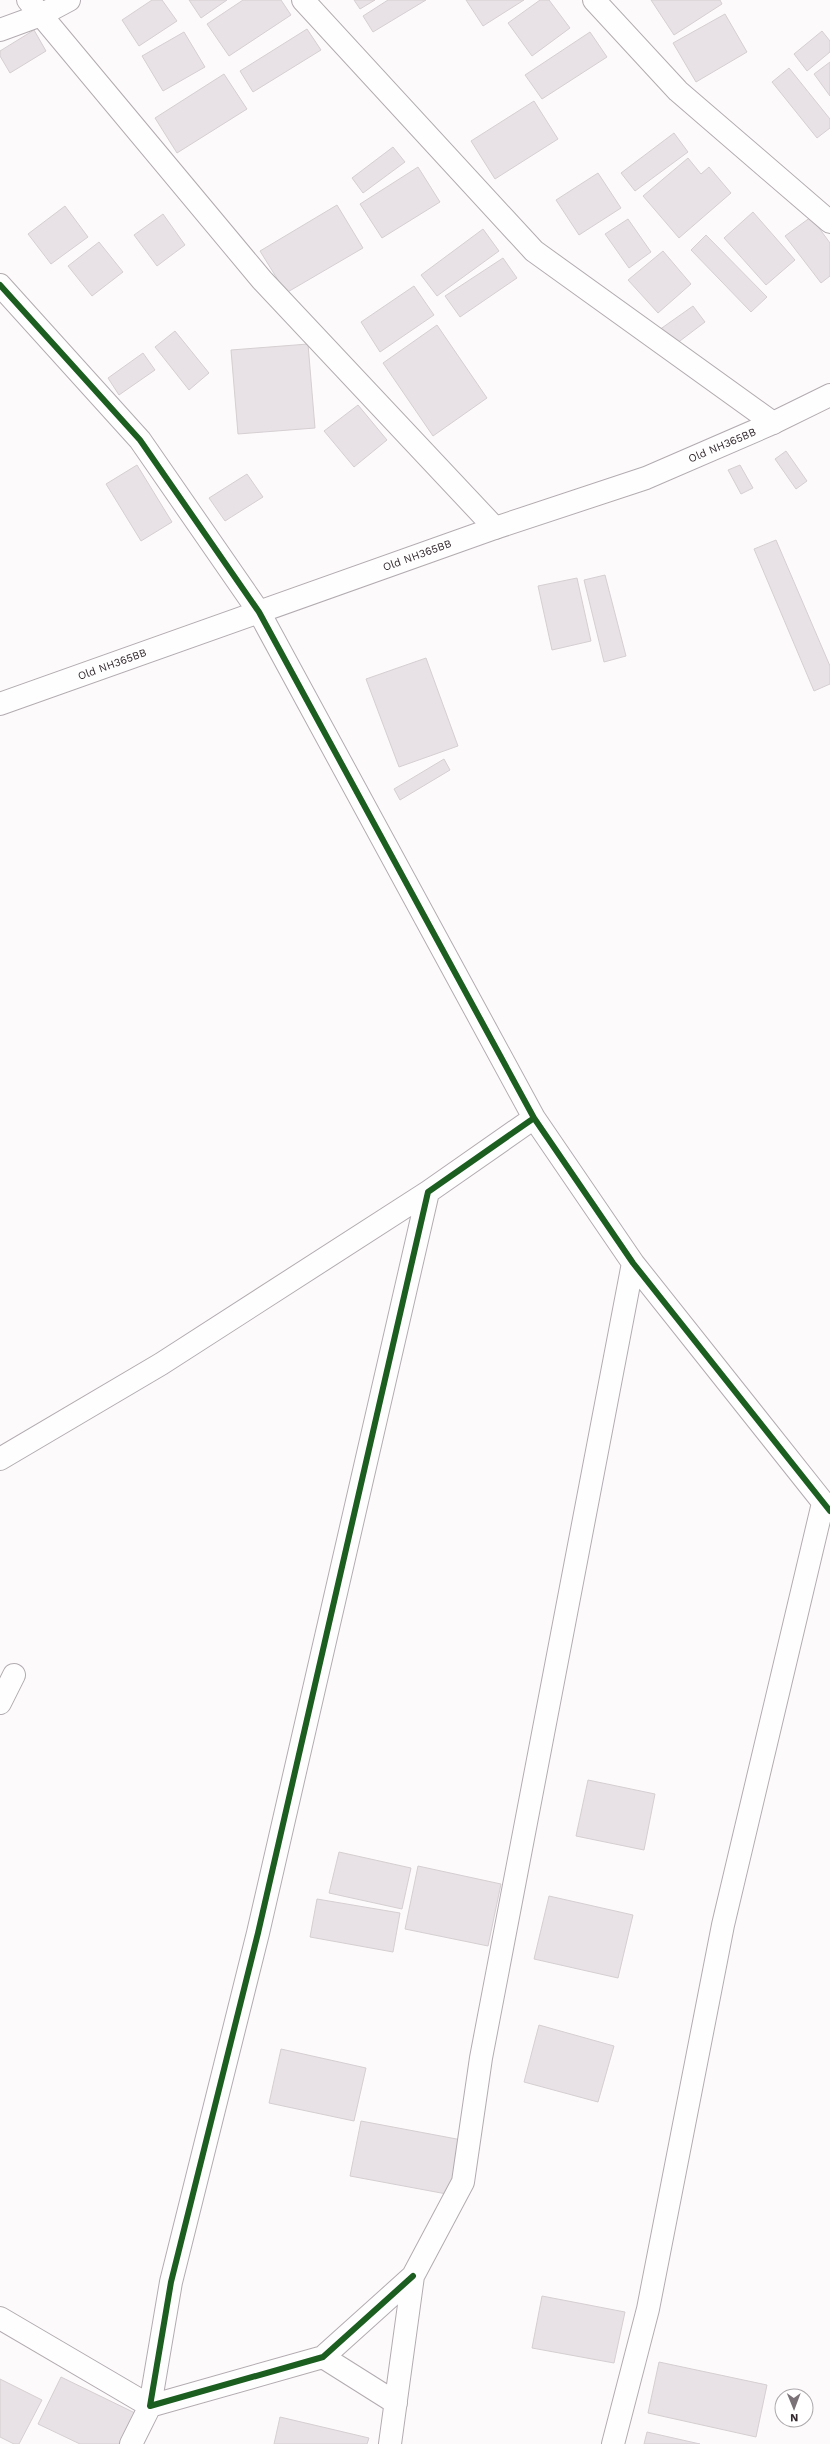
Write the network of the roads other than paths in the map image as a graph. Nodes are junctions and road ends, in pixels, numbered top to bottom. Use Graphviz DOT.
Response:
graph roads {
  1 [pos="69,0"];
  2 [pos="303,0"];
  3 [pos="594,0"];
  4 [pos="35,7"];
  5 [pos="0,30"];
  6 [pos="830,222"];
  7 [pos="0,285"];
  8 [pos="830,395"];
  9 [pos="773,423"];
  10 [pos="495,528"];
  11 [pos="259,612"];
  12 [pos="0,704"];
  13 [pos="534,1118"];
  14 [pos="428,1192"];
  15 [pos="633,1263"];
  16 [pos="0,1459"];
  17 [pos="826,1507"];
  18 [pos="14,1675"];
  19 [pos="0,1703"];
  20 [pos="413,2276"];
  21 [pos="0,2318"];
  22 [pos="323,2357"];
  23 [pos="396,2403"];
  24 [pos="150,2406"];
  25 [pos="131,2444"];
  26 [pos="390,2444"];
  27 [pos="613,2444"];
  1 -- 4 [label="street"];
  2 -- 9 [label="street"];
  3 -- 6 [label="street"];
  4 -- 5 [label="street"];
  4 -- 10 [label="street"];
  7 -- 11 [label="street"];
  8 -- 9 [label="street, Old NH365BB"];
  9 -- 10 [label="street, Old NH365BB"];
  10 -- 11 [label="street, Old NH365BB"];
  11 -- 12 [label="street, Old NH365BB"];
  11 -- 13 [label="street"];
  13 -- 14 [label="street"];
  13 -- 15 [label="street"];
  14 -- 16 [label="street"];
  14 -- 24 [label="street"];
  15 -- 17 [label="street"];
  15 -- 20 [label="street"];
  17 -- 27 [label="street"];
  18 -- 19 [label="street"];
  20 -- 22 [label="street"];
  20 -- 23 [label="street"];
  21 -- 24 [label="street"];
  22 -- 23 [label="street"];
  22 -- 24 [label="street"];
  23 -- 26 [label="street"];
  24 -- 25 [label="street"];
}
